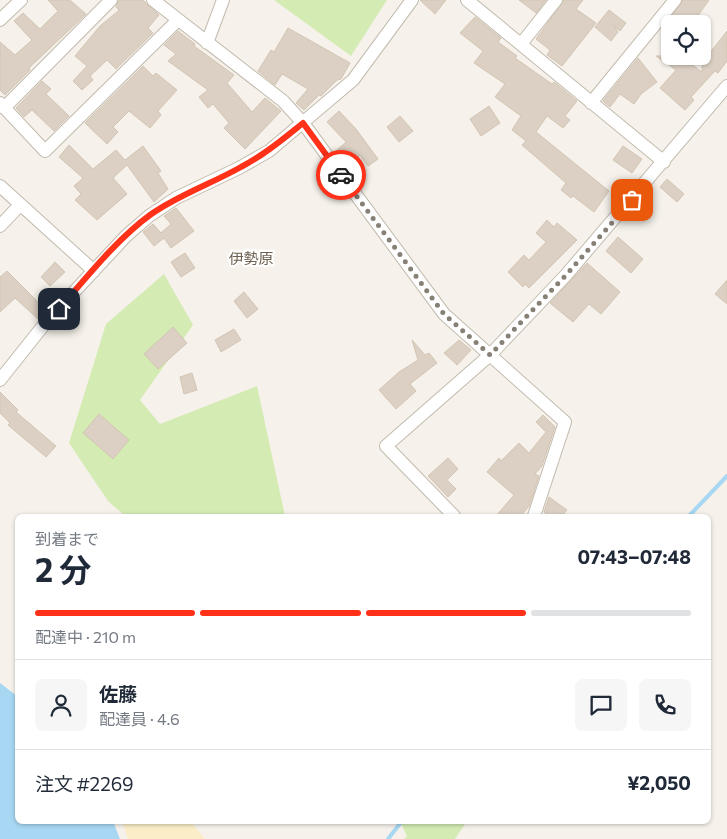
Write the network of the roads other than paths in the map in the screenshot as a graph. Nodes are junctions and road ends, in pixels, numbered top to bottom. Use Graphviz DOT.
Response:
graph roads {
  1 [pos="21,0"];
  2 [pos="111,0"];
  3 [pos="153,0"];
  4 [pos="223,0"];
  5 [pos="412,0"];
  6 [pos="467,0"];
  7 [pos="556,0"];
  8 [pos="675,0"];
  9 [pos="0,20"];
  10 [pos="178,20"];
  11 [pos="207,43"];
  12 [pos="521,44"];
  13 [pos="727,86"];
  14 [pos="591,103"];
  15 [pos="2,106"];
  16 [pos="303,123"];
  17 [pos="664,162"];
  18 [pos="0,186"];
  19 [pos="19,206"];
  20 [pos="0,226"];
  21 [pos="94,271"];
  22 [pos="490,355"];
  23 [pos="0,380"];
  24 [pos="452,514"];
  25 [pos="535,514"];
  1 -- 9 [label="street"];
  2 -- 15 [label="street"];
  3 -- 10 [label="street"];
  4 -- 11 [label="street"];
  5 -- 16 [label="street"];
  6 -- 12 [label="street"];
  7 -- 12 [label="street"];
  8 -- 14 [label="street"];
  10 -- 11 [label="street"];
  10 -- 15 [label="street"];
  11 -- 16 [label="street"];
  12 -- 14 [label="street"];
  13 -- 17 [label="street"];
  14 -- 17 [label="street"];
  16 -- 21 [label="street"];
  16 -- 22 [label="street"];
  17 -- 22 [label="street"];
  18 -- 19 [label="street"];
  19 -- 20 [label="street"];
  19 -- 21 [label="street"];
  21 -- 23 [label="street"];
  22 -- 24 [label="street"];
  22 -- 25 [label="street"];
}
